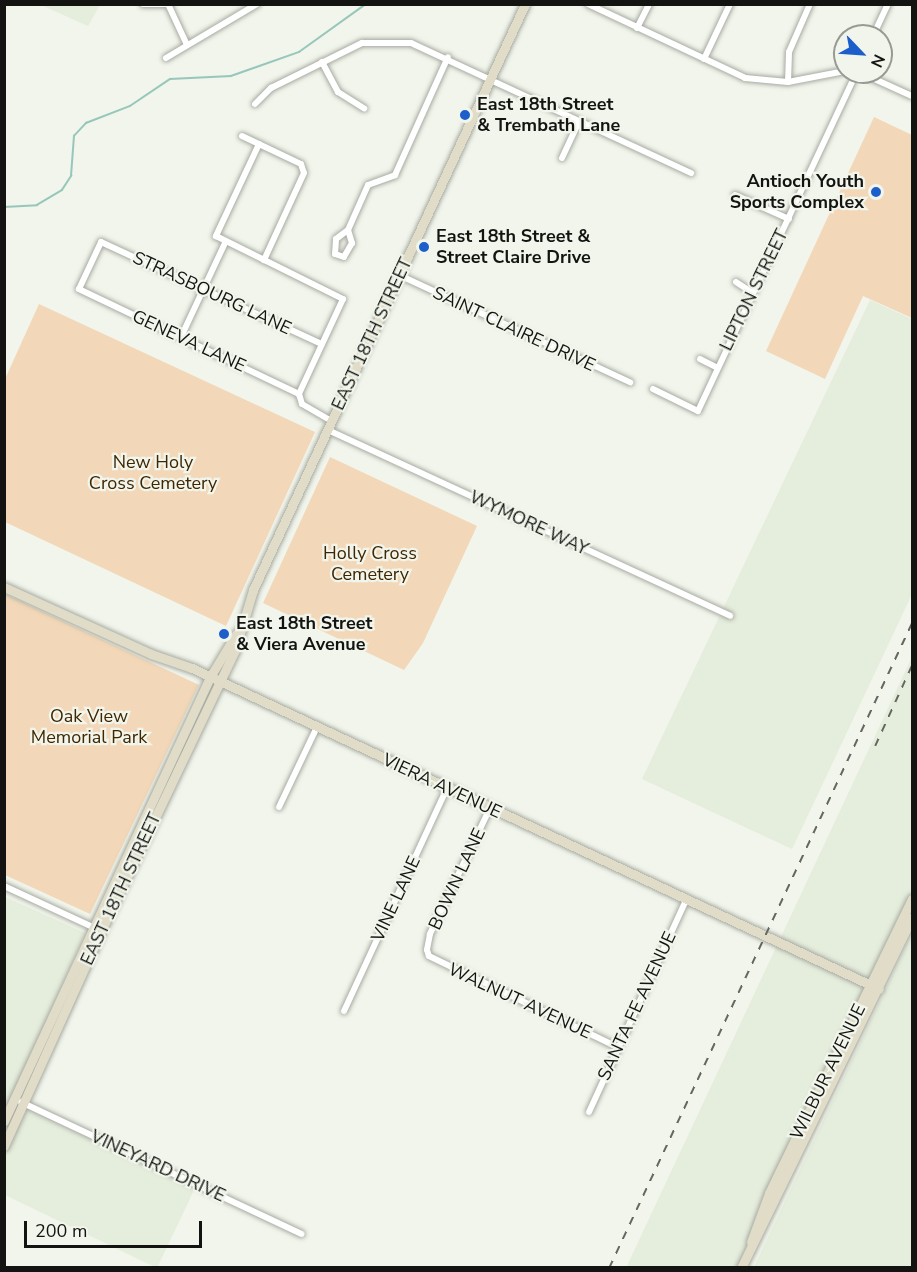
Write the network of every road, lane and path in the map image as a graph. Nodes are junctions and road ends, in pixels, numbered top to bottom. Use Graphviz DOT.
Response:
graph roads {
  1 [pos="143,4"];
  2 [pos="167,4"];
  3 [pos="256,4"];
  4 [pos="525,4"];
  5 [pos="588,4"];
  6 [pos="649,4"];
  7 [pos="730,4"];
  8 [pos="810,4"];
  9 [pos="888,4"];
  10 [pos="879,24"];
  11 [pos="637,28"];
  12 [pos="187,45"];
  13 [pos="448,57"];
  14 [pos="166,58"];
  15 [pos="704,59"];
  16 [pos="322,62"];
  17 [pos="833,73"];
  18 [pos="489,79"];
  19 [pos="789,82"];
  20 [pos="852,84"];
  21 [pos="885,84"];
  22 [pos="912,96"];
  23 [pos="255,104"];
  24 [pos="364,108"];
  25 [pos="579,122"];
  26 [pos="242,136"];
  27 [pos="259,144"];
  28 [pos="562,158"];
  29 [pos="691,173"];
  30 [pos="735,195"];
  31 [pos="789,219"];
  32 [pos="348,230"];
  33 [pos="225,243"];
  34 [pos="264,260"];
  35 [pos="399,275"];
  36 [pos="736,282"];
  37 [pos="79,289"];
  38 [pos="204,289"];
  39 [pos="753,293"];
  40 [pos="181,338"];
  41 [pos="322,344"];
  42 [pos="700,358"];
  43 [pos="716,367"];
  44 [pos="630,382"];
  45 [pos="653,389"];
  46 [pos="299,394"];
  47 [pos="330,426"];
  48 [pos="4,587"];
  49 [pos="730,616"];
  50 [pos="215,679"];
  51 [pos="317,727"];
  52 [pos="447,788"];
  53 [pos="279,807"];
  54 [pos="490,808"];
  55 [pos="4,886"];
  56 [pos="912,899"];
  57 [pos="686,900"];
  58 [pos="912,918"];
  59 [pos="97,929"];
  60 [pos="427,951"];
  61 [pos="875,987"];
  62 [pos="344,1011"];
  63 [pos="617,1047"];
  64 [pos="15,1099"];
  65 [pos="24,1104"];
  66 [pos="589,1112"];
  67 [pos="4,1121"];
  68 [pos="4,1146"];
  69 [pos="301,1234"];
  70 [pos="741,1268"];
  1 -- 2 [label="street"];
  2 -- 12 [label="street"];
  3 -- 12 [label="street"];
  4 -- 18 [label="main road, EAST 18TH STREET"];
  5 -- 11 [label="street"];
  6 -- 11 [label="street"];
  7 -- 15 [label="street"];
  8 -- 19 [label="street"];
  9 -- 10 [label="street"];
  11 -- 15 [label="street"];
  12 -- 14 [label="street"];
  13 -- 16 [label="street"];
  13 -- 18 [label="street"];
  13 -- 32 [label="street"];
  15 -- 19 [label="street"];
  16 -- 23 [label="street"];
  16 -- 24 [label="street"];
  17 -- 19 [label="street"];
  18 -- 25 [label="street"];
  18 -- 35 [label="main road, EAST 18TH STREET"];
  20 -- 31 [label="street, LIPTON STREET"];
  21 -- 22 [label="street"];
  25 -- 28 [label="street"];
  25 -- 29 [label="street"];
  26 -- 27 [label="street"];
  27 -- 33 [label="street"];
  27 -- 34 [label="street"];
  30 -- 31 [label="street"];
  31 -- 39 [label="street, LIPTON STREET"];
  33 -- 34 [label="street"];
  33 -- 38 [label="street"];
  34 -- 41 [label="street"];
  35 -- 44 [label="street, SAINT CLAIRE DRIVE"];
  35 -- 47 [label="main road, EAST 18TH STREET"];
  36 -- 39 [label="street"];
  37 -- 38 [label="street, STRASBOURG LANE"];
  37 -- 40 [label="street, GENEVA LANE"];
  38 -- 40 [label="street"];
  38 -- 41 [label="street, STRASBOURG LANE"];
  39 -- 43 [label="street, LIPTON STREET"];
  40 -- 46 [label="street, GENEVA LANE"];
  41 -- 46 [label="street"];
  42 -- 43 [label="street"];
  43 -- 45 [label="street, LIPTON STREET"];
  46 -- 47 [label="street, GENEVA LANE"];
  47 -- 49 [label="street, WYMORE WAY"];
  47 -- 50 [label="main road, EAST 18TH STREET"];
  48 -- 50 [label="main road, VIERA AVENUE"];
  50 -- 51 [label="main road, VIERA AVENUE"];
  50 -- 59 [label="main road, EAST 18TH STREET"];
  51 -- 52 [label="main road, VIERA AVENUE"];
  51 -- 53 [label="street"];
  52 -- 54 [label="main road, VIERA AVENUE"];
  52 -- 62 [label="street, VINE LANE"];
  54 -- 57 [label="main road, VIERA AVENUE"];
  54 -- 60 [label="street, BOWN LANE"];
  55 -- 59 [label="street"];
  56 -- 61 [label="main road, WILBUR AVENUE"];
  57 -- 61 [label="main road, VIERA AVENUE"];
  57 -- 63 [label="street, SANTA FE AVENUE"];
  58 -- 61 [label="main road, WILBUR AVENUE"];
  59 -- 64 [label="main road, EAST 18TH STREET"];
  59 -- 65 [label="main road, EAST 18TH STREET"];
  60 -- 63 [label="street, WALNUT AVENUE"];
  61 -- 70 [label="main road, WILBUR AVENUE"];
  63 -- 66 [label="street, SANTA FE AVENUE"];
  64 -- 65 [label="street, VINEYARD DRIVE"];
  64 -- 67 [label="main road, EAST 18TH STREET"];
  65 -- 68 [label="main road, EAST 18TH STREET"];
  65 -- 69 [label="street, VINEYARD DRIVE"];
}
